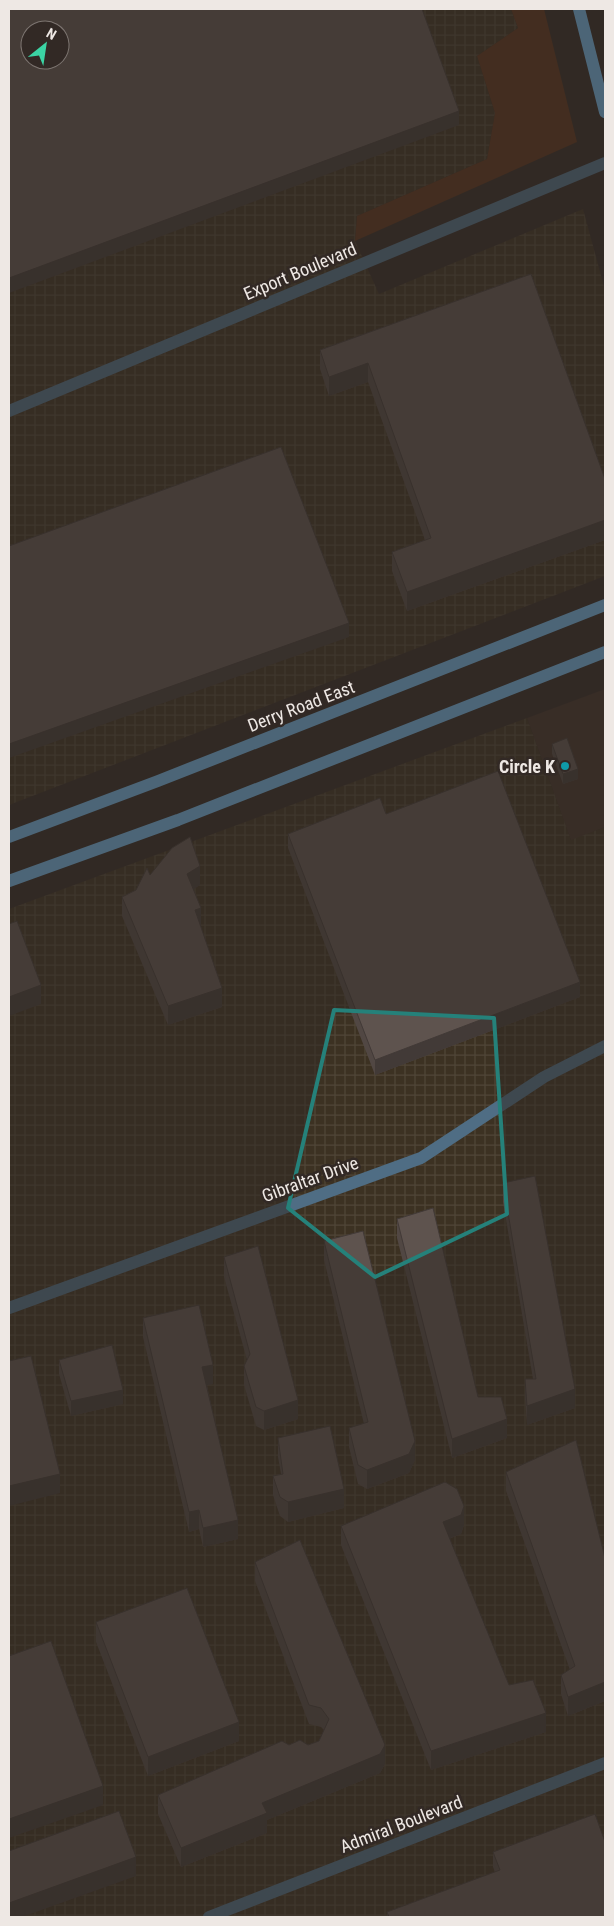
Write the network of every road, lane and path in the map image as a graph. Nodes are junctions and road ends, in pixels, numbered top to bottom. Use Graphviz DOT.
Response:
graph roads {
  1 [pos="579,9"];
  2 [pos="605,112"];
  3 [pos="605,163"];
  4 [pos="9,411"];
  5 [pos="605,605"];
  6 [pos="605,652"];
  7 [pos="9,837"];
  8 [pos="9,880"];
  9 [pos="605,1046"];
  10 [pos="9,1308"];
  11 [pos="605,1763"];
  12 [pos="209,1917"];
  1 -- 2 [label="main road"];
  3 -- 4 [label="street, Export Boulevard"];
  5 -- 7 [label="main road, Derry Road East"];
  6 -- 8 [label="main road"];
  9 -- 10 [label="street, Gibraltar Drive"];
  11 -- 12 [label="street, Admiral Boulevard"];
}
